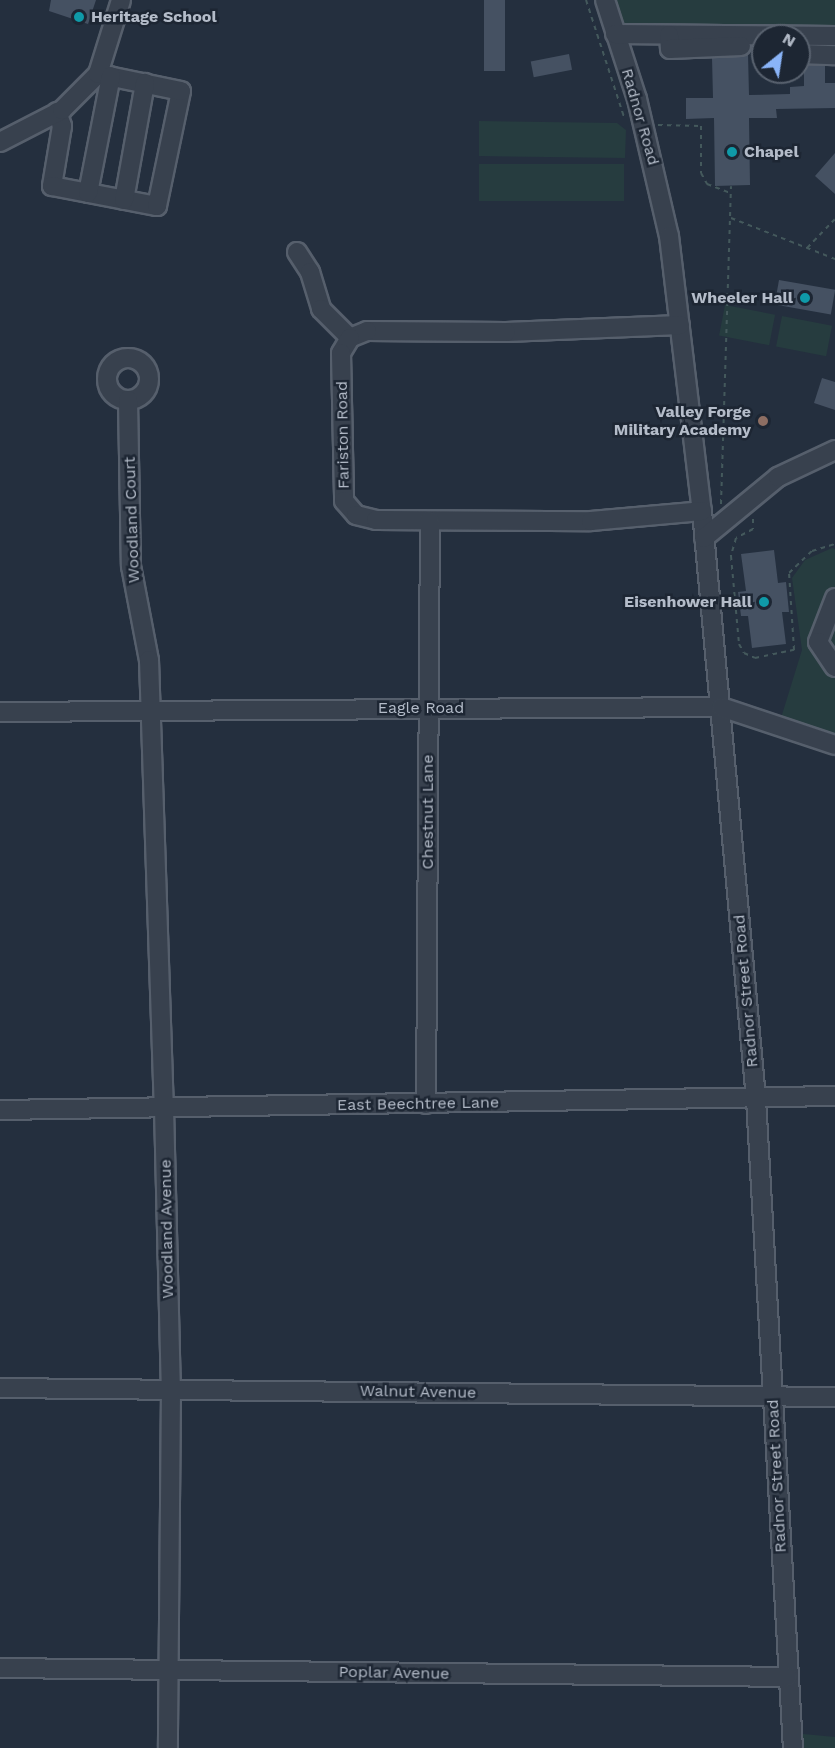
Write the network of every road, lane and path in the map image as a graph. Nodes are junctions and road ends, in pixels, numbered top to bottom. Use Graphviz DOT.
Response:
graph roads {
  1 [pos="121,0"];
  2 [pos="605,0"];
  3 [pos="615,34"];
  4 [pos="669,34"];
  5 [pos="835,36"];
  6 [pos="751,46"];
  7 [pos="811,54"];
  8 [pos="835,55"];
  9 [pos="104,75"];
  10 [pos="145,83"];
  11 [pos="57,112"];
  12 [pos="0,142"];
  13 [pos="731,186"];
  14 [pos="88,193"];
  15 [pos="124,200"];
  16 [pos="731,218"];
  17 [pos="835,219"];
  18 [pos="669,236"];
  19 [pos="807,248"];
  20 [pos="297,252"];
  21 [pos="835,259"];
  22 [pos="680,325"];
  23 [pos="350,338"];
  24 [pos="128,400"];
  25 [pos="835,450"];
  26 [pos="752,497"];
  27 [pos="702,511"];
  28 [pos="430,521"];
  29 [pos="721,523"];
  30 [pos="704,538"];
  31 [pos="835,544"];
  32 [pos="835,598"];
  33 [pos="835,667"];
  34 [pos="721,707"];
  35 [pos="428,708"];
  36 [pos="150,711"];
  37 [pos="0,712"];
  38 [pos="835,745"];
  39 [pos="835,1096"];
  40 [pos="756,1099"];
  41 [pos="426,1104"];
  42 [pos="164,1108"];
  43 [pos="0,1110"];
  44 [pos="0,1388"];
  45 [pos="171,1390"];
  46 [pos="773,1397"];
  47 [pos="835,1397"];
  48 [pos="0,1668"];
  49 [pos="169,1671"];
  50 [pos="788,1677"];
  51 [pos="168,1748"];
  52 [pos="793,1748"];
  1 -- 9 [label="street"];
  2 -- 3 [label="street, Radnor Road"];
  3 -- 4 [label="street"];
  3 -- 18 [label="street, Radnor Road"];
  4 -- 5 [label="street"];
  4 -- 6 [label="street"];
  7 -- 8 [label="street"];
  9 -- 10 [label="street"];
  9 -- 11 [label="street"];
  9 -- 14 [label="street"];
  10 -- 15 [label="street"];
  10 -- 15 [label="street"];
  11 -- 12 [label="street"];
  11 -- 14 [label="street"];
  13 -- 16 [label="path"];
  14 -- 15 [label="street"];
  16 -- 19 [label="path"];
  16 -- 29 [label="path"];
  17 -- 19 [label="path"];
  18 -- 22 [label="street, Radnor Street Road"];
  19 -- 21 [label="path"];
  20 -- 23 [label="street"];
  22 -- 23 [label="street"];
  22 -- 27 [label="street, Radnor Street Road"];
  23 -- 28 [label="street, Fariston Road"];
  24 -- 36 [label="street, Woodland Court"];
  25 -- 26 [label="street"];
  26 -- 29 [label="street"];
  26 -- 31 [label="path"];
  27 -- 28 [label="street, Fariston Road"];
  27 -- 30 [label="street, Radnor Street Road"];
  28 -- 35 [label="street, Chestnut Lane"];
  29 -- 30 [label="street"];
  30 -- 34 [label="street, Radnor Street Road"];
  32 -- 33 [label="street"];
  34 -- 35 [label="street, Eagle Road"];
  34 -- 38 [label="street, Eagle Road"];
  34 -- 40 [label="street, Radnor Street Road"];
  35 -- 36 [label="street, Eagle Road"];
  35 -- 41 [label="street, Chestnut Lane"];
  36 -- 37 [label="street, Eagle Road"];
  36 -- 42 [label="street, Woodland Avenue"];
  39 -- 40 [label="street, East Beechtree Lane"];
  40 -- 41 [label="street, East Beechtree Lane"];
  40 -- 46 [label="street, Radnor Street Road"];
  41 -- 42 [label="street, East Beechtree Lane"];
  42 -- 43 [label="street, East Beechtree Lane"];
  42 -- 45 [label="street, Woodland Avenue"];
  44 -- 45 [label="street, Walnut Avenue"];
  45 -- 46 [label="street, Walnut Avenue"];
  45 -- 49 [label="street, Woodland Avenue"];
  46 -- 47 [label="street, Walnut Avenue"];
  46 -- 50 [label="street, Radnor Street Road"];
  48 -- 49 [label="street, Poplar Avenue"];
  49 -- 50 [label="street, Poplar Avenue"];
  49 -- 51 [label="street, Woodland Avenue"];
  50 -- 52 [label="street, Radnor Street Road"];
}
